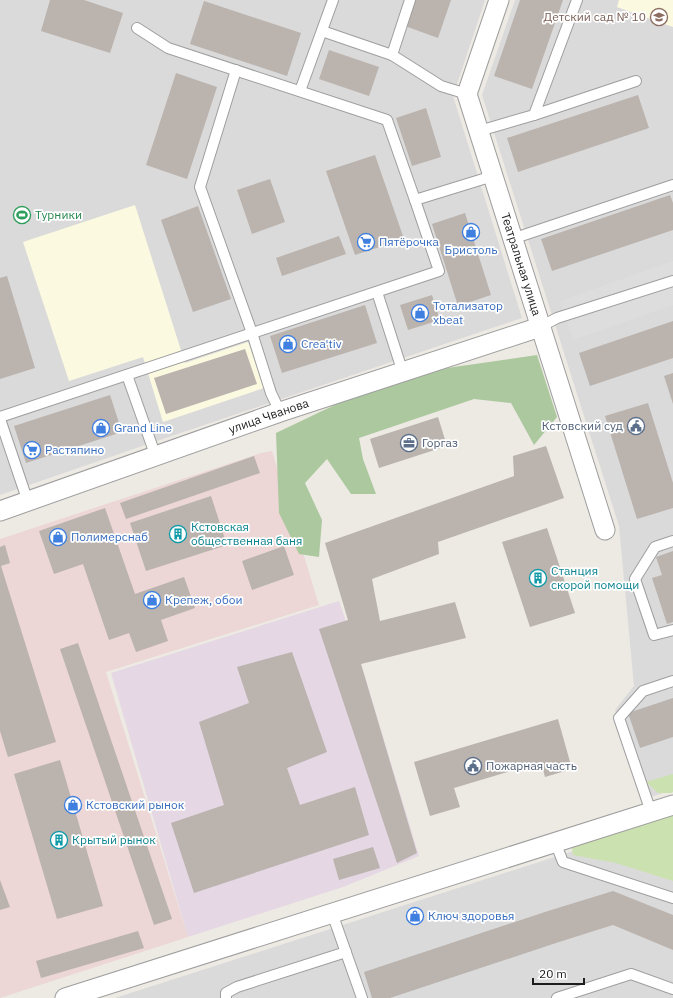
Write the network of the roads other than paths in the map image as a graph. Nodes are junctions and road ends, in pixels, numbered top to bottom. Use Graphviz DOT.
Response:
graph roads {
  1 [pos="332,0"];
  2 [pos="410,0"];
  3 [pos="500,0"];
  4 [pos="577,0"];
  5 [pos="138,28"];
  6 [pos="322,31"];
  7 [pos="392,55"];
  8 [pos="236,70"];
  9 [pos="636,81"];
  10 [pos="300,91"];
  11 [pos="467,94"];
  12 [pos="534,115"];
  13 [pos="479,131"];
  14 [pos="492,176"];
  15 [pos="673,185"];
  16 [pos="415,200"];
  17 [pos="512,239"];
  18 [pos="673,281"];
  19 [pos="377,292"];
  20 [pos="540,327"];
  21 [pos="252,333"];
  22 [pos="403,372"];
  23 [pos="127,375"];
  24 [pos="280,412"];
  25 [pos="0,418"];
  26 [pos="156,456"];
  27 [pos="28,502"];
  28 [pos="0,512"];
  29 [pos="606,530"];
  30 [pos="673,541"];
  31 [pos="673,630"];
  32 [pos="673,681"];
  33 [pos="673,805"];
  34 [pos="651,812"];
  35 [pos="554,842"];
  36 [pos="673,898"];
  37 [pos="332,913"];
  38 [pos="346,952"];
  39 [pos="673,989"];
  40 [pos="65,998"];
  41 [pos="226,998"];
  42 [pos="362,998"];
  43 [pos="557,998"];
  1 -- 6 [label="lane"];
  2 -- 7 [label="lane"];
  3 -- 11 [label="street"];
  4 -- 12 [label="lane"];
  5 -- 8 [label="lane"];
  6 -- 7 [label="lane"];
  6 -- 10 [label="lane"];
  7 -- 11 [label="lane"];
  8 -- 10 [label="lane"];
  8 -- 21 [label="lane"];
  9 -- 12 [label="lane"];
  10 -- 16 [label="lane"];
  11 -- 13 [label="street, Театральная улица"];
  12 -- 13 [label="lane"];
  13 -- 14 [label="street, Театральная улица"];
  14 -- 16 [label="lane"];
  14 -- 17 [label="street, Театральная улица"];
  15 -- 17 [label="lane"];
  16 -- 19 [label="lane"];
  17 -- 20 [label="street, Театральная улица"];
  18 -- 20 [label="lane"];
  19 -- 21 [label="lane"];
  19 -- 22 [label="lane"];
  20 -- 22 [label="street, улица Чванова"];
  20 -- 29 [label="street, Театральная улица"];
  21 -- 23 [label="lane"];
  21 -- 24 [label="lane"];
  22 -- 24 [label="street, улица Чванова"];
  23 -- 25 [label="lane"];
  23 -- 26 [label="lane"];
  24 -- 26 [label="street, улица Чванова"];
  25 -- 27 [label="lane"];
  26 -- 27 [label="street, улица Чванова"];
  27 -- 28 [label="street, улица Чванова"];
  30 -- 31 [label="lane"];
  32 -- 34 [label="lane"];
  33 -- 34 [label="street"];
  34 -- 35 [label="street"];
  35 -- 36 [label="lane"];
  35 -- 37 [label="street"];
  37 -- 38 [label="lane"];
  37 -- 40 [label="street"];
  38 -- 41 [label="lane"];
  38 -- 42 [label="lane"];
  39 -- 43 [label="lane"];
}
